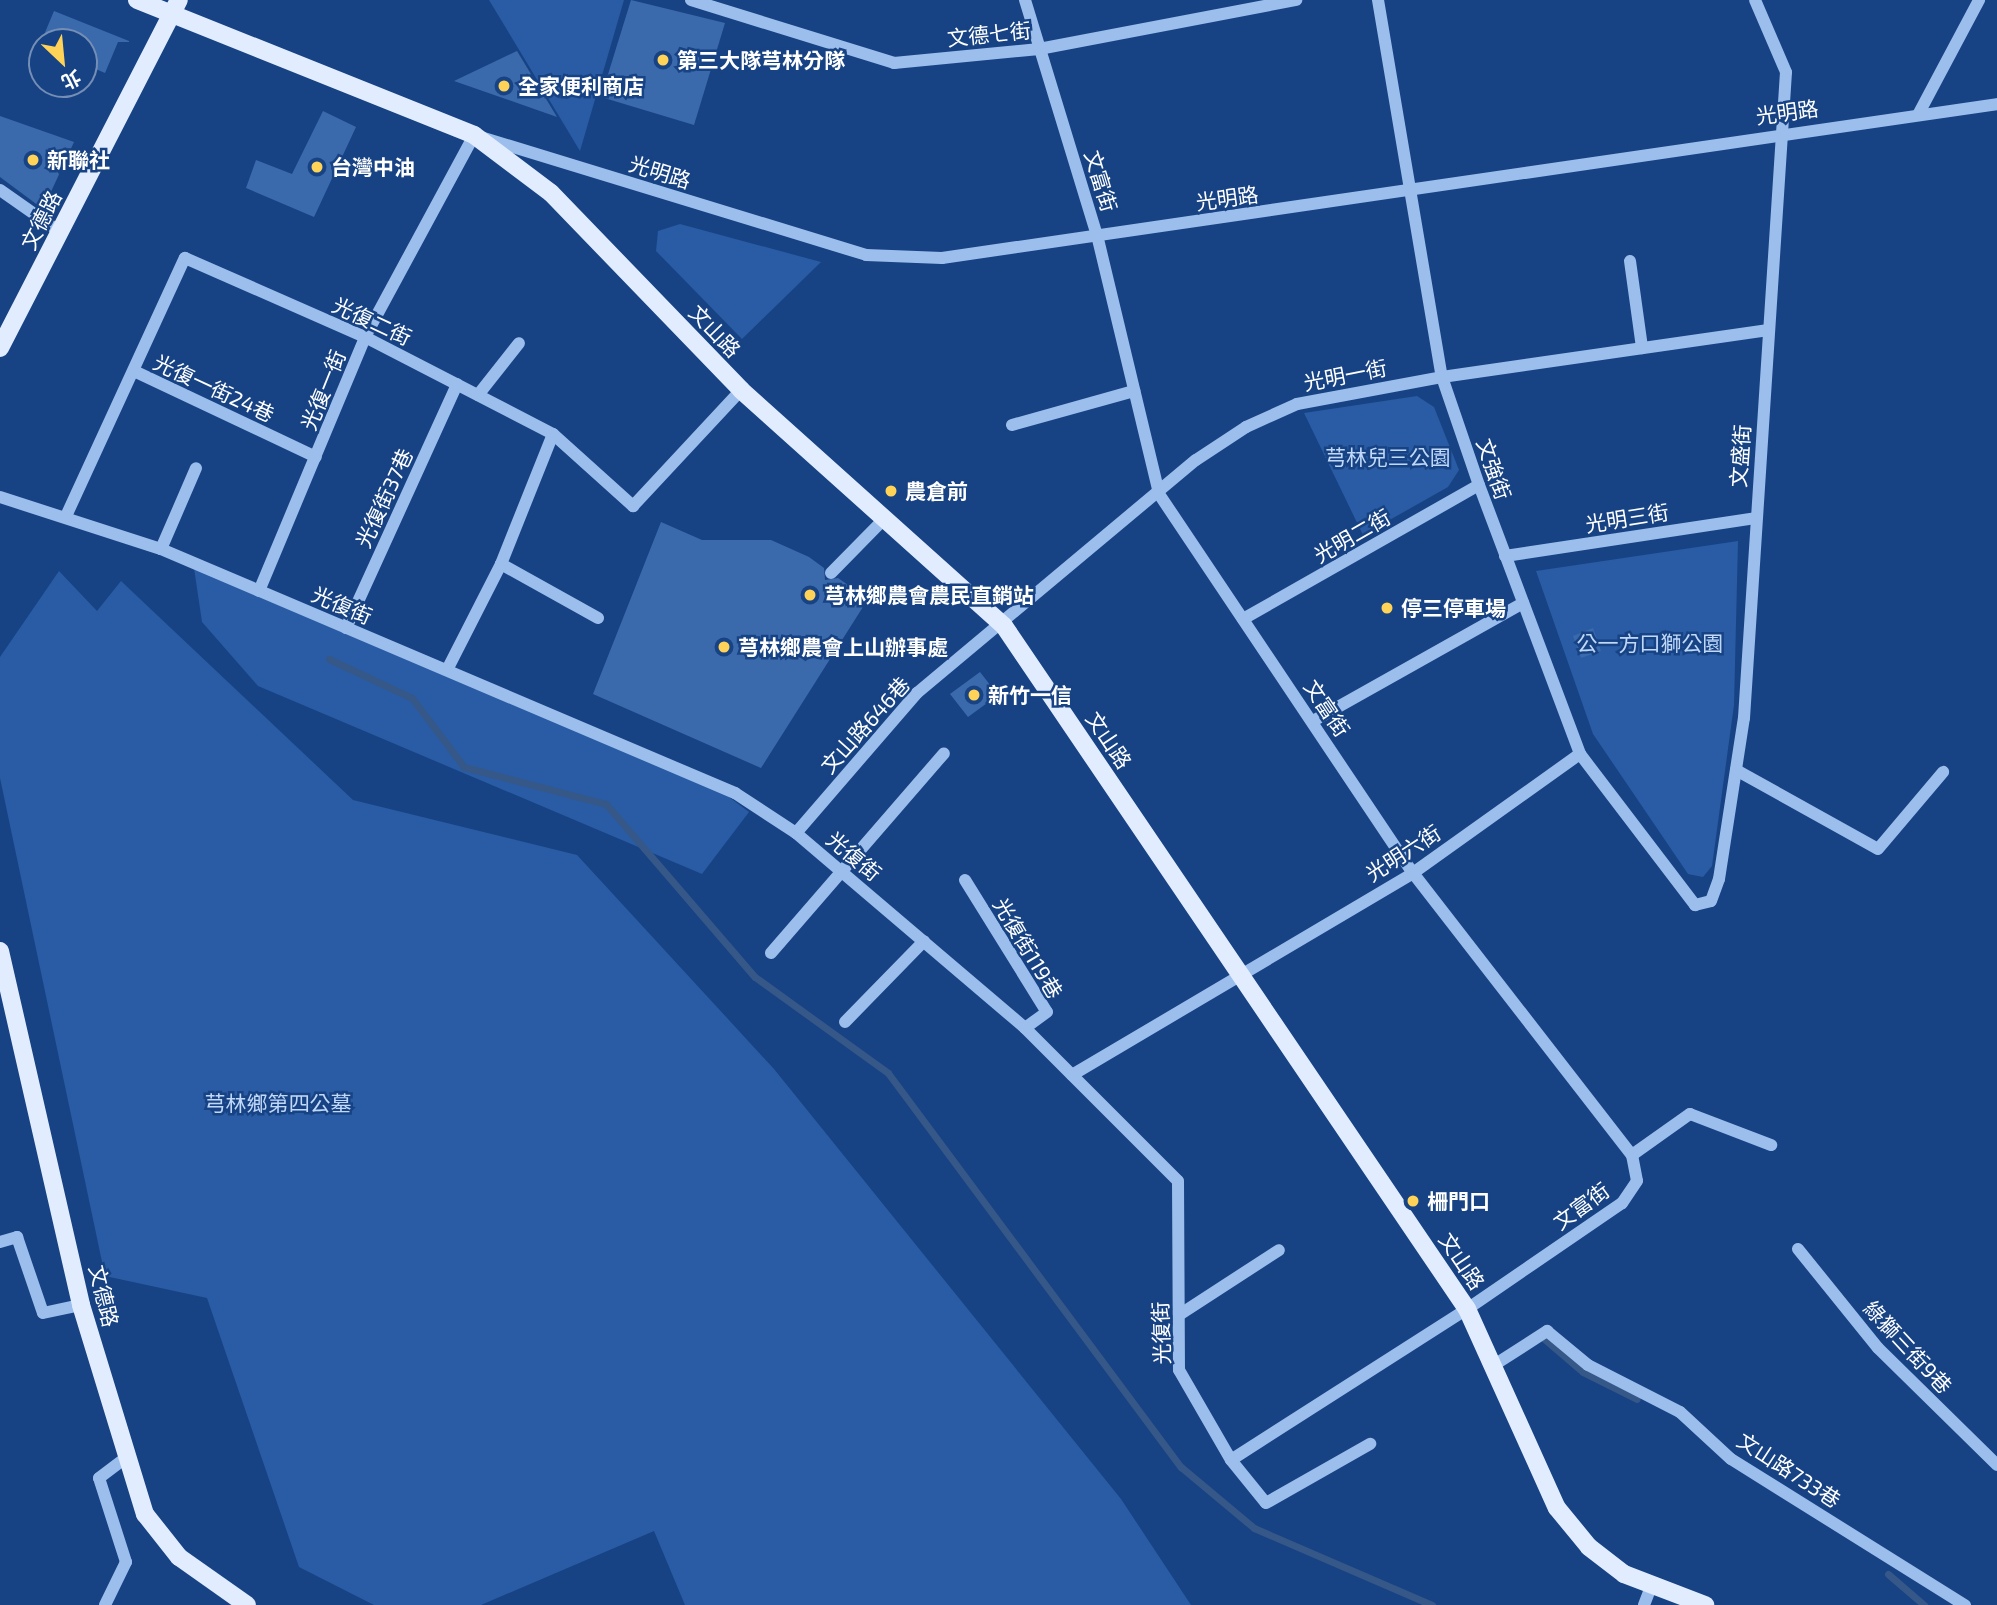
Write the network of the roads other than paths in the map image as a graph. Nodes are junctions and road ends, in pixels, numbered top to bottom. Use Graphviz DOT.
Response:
graph roads {
  1 [pos="136,0"];
  2 [pos="691,0"];
  3 [pos="1025,0"];
  4 [pos="1296,0"];
  5 [pos="1378,0"];
  6 [pos="1755,0"];
  7 [pos="1979,0"];
  8 [pos="176,8"];
  9 [pos="1039,49"];
  10 [pos="1997,104"];
  11 [pos="1919,113"];
  12 [pos="1782,132"];
  13 [pos="474,135"];
  14 [pos="0,190"];
  15 [pos="1406,192"];
  16 [pos="60,232"];
  17 [pos="1097,235"];
  18 [pos="1630,261"];
  19 [pos="5,323"];
  20 [pos="1767,330"];
  21 [pos="366,337"];
  22 [pos="519,343"];
  23 [pos="0,348"];
  24 [pos="1642,348"];
  25 [pos="134,371"];
  26 [pos="1442,377"];
  27 [pos="457,384"];
  28 [pos="741,390"];
  29 [pos="1134,391"];
  30 [pos="478,395"];
  31 [pos="1012,425"];
  32 [pos="553,435"];
  33 [pos="316,457"];
  34 [pos="196,468"];
  35 [pos="1479,485"];
  36 [pos="1159,494"];
  37 [pos="0,497"];
  38 [pos="67,514"];
  39 [pos="886,517"];
  40 [pos="1755,518"];
  41 [pos="161,549"];
  42 [pos="1505,556"];
  43 [pos="501,564"];
  44 [pos="831,573"];
  45 [pos="259,591"];
  46 [pos="1523,603"];
  47 [pos="598,618"];
  48 [pos="1243,620"];
  49 [pos="1004,626"];
  50 [pos="346,628"];
  51 [pos="447,670"];
  52 [pos="1313,722"];
  53 [pos="944,753"];
  54 [pos="1580,754"];
  55 [pos="1736,771"];
  56 [pos="1943,772"];
  57 [pos="796,832"];
  58 [pos="842,872"];
  59 [pos="1413,873"];
  60 [pos="965,880"];
  61 [pos="1695,905"];
  62 [pos="924,942"];
  63 [pos="0,951"];
  64 [pos="771,953"];
  65 [pos="1240,973"];
  66 [pos="845,1022"];
  67 [pos="1024,1028"];
  68 [pos="1072,1075"];
  69 [pos="1771,1145"];
  70 [pos="1632,1156"];
  71 [pos="0,1242"];
  72 [pos="1798,1249"];
  73 [pos="1279,1250"];
  74 [pos="81,1305"];
  75 [pos="1467,1309"];
  76 [pos="1179,1315"];
  77 [pos="1491,1367"];
  78 [pos="1370,1444"];
  79 [pos="126,1458"];
  80 [pos="1231,1460"];
  81 [pos="1997,1465"];
  82 [pos="1651,1587"];
  83 [pos="105,1605"];
  84 [pos="247,1605"];
  85 [pos="1644,1605"];
  86 [pos="1705,1605"];
  87 [pos="1965,1605"];
  1 -- 8 [label="main road, 文山路"];
  2 -- 9 [label="street, 文德七街"];
  3 -- 9 [label="street, 文富街"];
  4 -- 9 [label="street, 文德七街"];
  5 -- 15 [label="street, 文強街"];
  6 -- 12 [label="street, 文盛街"];
  7 -- 11 [label="street"];
  8 -- 13 [label="main road, 文山路"];
  8 -- 16 [label="main road, 文德路"];
  9 -- 17 [label="street, 文富街"];
  10 -- 11 [label="street, 光明路"];
  11 -- 12 [label="street, 光明路"];
  12 -- 15 [label="street, 光明路"];
  12 -- 20 [label="street, 文盛街"];
  13 -- 17 [label="street, 光明路"];
  13 -- 21 [label="street, 光復一街"];
  13 -- 28 [label="main road, 文山路"];
  14 -- 16 [label="street"];
  15 -- 17 [label="street, 光明路"];
  15 -- 26 [label="street, 文強街"];
  16 -- 19 [label="main road, 文德路"];
  17 -- 29 [label="street, 文富街"];
  18 -- 24 [label="street"];
  19 -- 23 [label="main road, 文德路"];
  20 -- 24 [label="street, 光明一街"];
  20 -- 40 [label="street, 文盛街"];
  21 -- 25 [label="street, 光復二街"];
  21 -- 27 [label="street, 光復二街"];
  21 -- 33 [label="street, 光復一街"];
  22 -- 30 [label="street"];
  24 -- 26 [label="street, 光明一街"];
  25 -- 33 [label="street, 光復一街24巷"];
  25 -- 38 [label="street, 光復二街"];
  26 -- 35 [label="street, 文強街"];
  26 -- 36 [label="street, 光明一街"];
  27 -- 30 [label="street, 光復二街"];
  27 -- 50 [label="street, 光復街37巷"];
  28 -- 32 [label="street, 光復二街"];
  28 -- 39 [label="main road, 文山路"];
  29 -- 31 [label="street"];
  29 -- 36 [label="street, 文富街"];
  30 -- 32 [label="street, 光復二街"];
  32 -- 43 [label="street"];
  33 -- 45 [label="street, 光復一街"];
  34 -- 41 [label="street"];
  35 -- 42 [label="street, 文強街"];
  35 -- 48 [label="street, 光明二街"];
  36 -- 48 [label="street, 文富街"];
  36 -- 49 [label="street, 光明一街"];
  37 -- 38 [label="street, 光復街"];
  38 -- 41 [label="street, 光復街"];
  39 -- 44 [label="street"];
  39 -- 49 [label="main road, 文山路"];
  40 -- 42 [label="street, 光明三街"];
  40 -- 55 [label="street, 文盛街"];
  41 -- 45 [label="street, 光復街"];
  42 -- 46 [label="street, 文強街"];
  43 -- 47 [label="street"];
  43 -- 51 [label="street"];
  45 -- 50 [label="street, 光復街"];
  46 -- 52 [label="street"];
  46 -- 54 [label="street, 文強街"];
  48 -- 52 [label="street, 文富街"];
  49 -- 57 [label="street, 文山路646巷"];
  49 -- 65 [label="main road, 文山路"];
  50 -- 51 [label="street, 光復街"];
  51 -- 57 [label="street, 光復街"];
  52 -- 59 [label="street, 文富街"];
  53 -- 58 [label="street"];
  54 -- 59 [label="street, 光明六街"];
  54 -- 61 [label="street, 文強街"];
  55 -- 56 [label="street"];
  55 -- 61 [label="street, 文盛街"];
  57 -- 58 [label="street, 光復街"];
  58 -- 62 [label="street, 光復街"];
  58 -- 64 [label="street"];
  59 -- 65 [label="street, 光明六街"];
  59 -- 70 [label="street, 文富街"];
  60 -- 67 [label="street, 光復街119巷"];
  62 -- 66 [label="street"];
  62 -- 67 [label="street, 光復街"];
  63 -- 74 [label="main road, 文德路"];
  65 -- 68 [label="street, 光明六街"];
  65 -- 75 [label="main road, 文山路"];
  67 -- 68 [label="street, 光復街"];
  68 -- 76 [label="street, 光復街"];
  69 -- 70 [label="street"];
  70 -- 75 [label="street, 文富街"];
  71 -- 74 [label="street"];
  72 -- 81 [label="street, 綠獅三街9巷"];
  73 -- 76 [label="street"];
  74 -- 79 [label="main road, 文德路"];
  75 -- 77 [label="main road, 文山路"];
  75 -- 80 [label="street, 文富街"];
  76 -- 80 [label="street, 光復街"];
  77 -- 82 [label="main road, 文山路"];
  77 -- 87 [label="street, 文山路733巷"];
  78 -- 80 [label="street, 光復街"];
  79 -- 83 [label="street"];
  79 -- 84 [label="main road, 文德路"];
  82 -- 85 [label="street"];
  82 -- 86 [label="main road, 文山路"];
}
